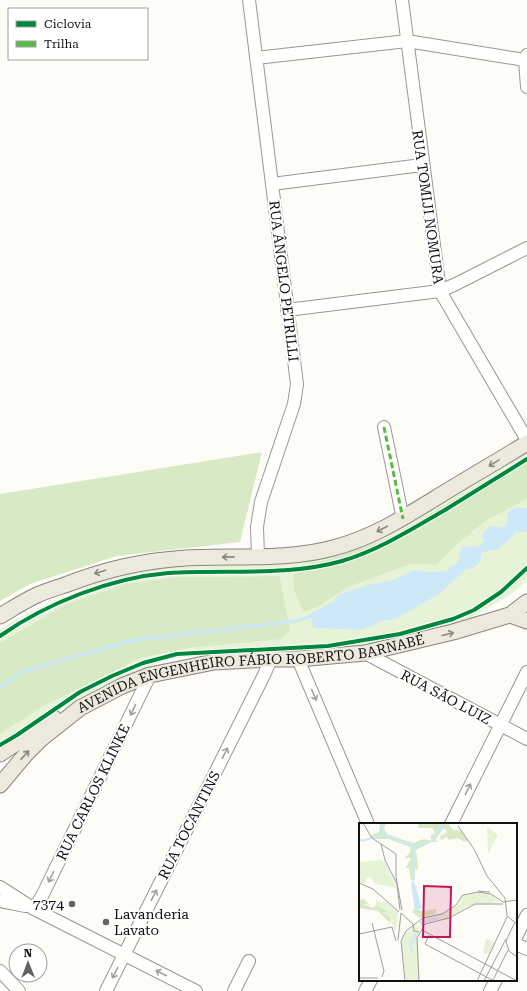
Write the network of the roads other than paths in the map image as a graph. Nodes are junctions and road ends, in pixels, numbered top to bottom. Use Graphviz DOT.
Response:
graph roads {
  1 [pos="249,0"];
  2 [pos="402,0"];
  3 [pos="407,41"];
  4 [pos="256,58"];
  5 [pos="526,58"];
  6 [pos="527,87"];
  7 [pos="422,165"];
  8 [pos="272,184"];
  9 [pos="527,248"];
  10 [pos="440,291"];
  11 [pos="287,310"];
  12 [pos="384,427"];
  13 [pos="527,440"];
  14 [pos="527,443"];
  15 [pos="402,519"];
  16 [pos="258,556"];
  17 [pos="527,602"];
  18 [pos="510,614"];
  19 [pos="0,616"];
  20 [pos="527,621"];
  21 [pos="365,653"];
  22 [pos="271,659"];
  23 [pos="298,659"];
  24 [pos="527,672"];
  25 [pos="150,675"];
  26 [pos="80,708"];
  27 [pos="500,726"];
  28 [pos="527,739"];
  29 [pos="0,754"];
  30 [pos="0,785"];
  31 [pos="368,823"];
  32 [pos="452,823"];
  33 [pos="0,887"];
  34 [pos="0,901"];
  35 [pos="34,908"];
  36 [pos="527,915"];
  37 [pos="517,935"];
  38 [pos="517,944"];
  39 [pos="527,949"];
  40 [pos="124,955"];
  41 [pos="249,961"];
  42 [pos="0,971"];
  43 [pos="370,981"];
  44 [pos="495,981"];
  45 [pos="19,991"];
  46 [pos="106,991"];
  47 [pos="196,991"];
  48 [pos="234,991"];
  49 [pos="365,991"];
  50 [pos="490,991"];
  1 -- 4 [label="street, RUA ÂNGELO PETRILLI"];
  2 -- 3 [label="street, RUA TOMIJI NOMURA"];
  3 -- 4 [label="street"];
  3 -- 5 [label="street"];
  3 -- 7 [label="street, RUA TOMIJI NOMURA"];
  4 -- 8 [label="street, RUA ÂNGELO PETRILLI"];
  5 -- 6 [label="street"];
  7 -- 8 [label="street"];
  7 -- 10 [label="street, RUA TOMIJI NOMURA"];
  8 -- 11 [label="street, RUA ÂNGELO PETRILLI"];
  9 -- 10 [label="street"];
  10 -- 11 [label="street"];
  10 -- 13 [label="street, RUA TOMIJI NOMURA"];
  11 -- 16 [label="street, RUA ÂNGELO PETRILLI"];
  12 -- 15 [label="street"];
  14 -- 15 [label="main road, one-way"];
  15 -- 16 [label="main road, one-way"];
  16 -- 19 [label="main road, one-way"];
  17 -- 18 [label="main road, AVENIDA ENGENHEIRO FÁBIO ROBERTO BARNABÉ"];
  18 -- 20 [label="main road"];
  21 -- 18 [label="main road, AVENIDA ENGENHEIRO FÁBIO ROBERTO BARNABÉ, one-way"];
  21 -- 23 [label="main road, AVENIDA ENGENHEIRO FÁBIO ROBERTO BARNABÉ"];
  21 -- 27 [label="street, RUA SÃO LUIZ"];
  22 -- 23 [label="main road, AVENIDA ENGENHEIRO FÁBIO ROBERTO BARNABÉ"];
  22 -- 25 [label="main road, AVENIDA ENGENHEIRO FÁBIO ROBERTO BARNABÉ"];
  40 -- 22 [label="street, RUA TOCANTINS, one-way"];
  23 -- 31 [label="street, one-way"];
  24 -- 27 [label="street"];
  25 -- 26 [label="main road, AVENIDA ENGENHEIRO FÁBIO ROBERTO BARNABÉ"];
  25 -- 35 [label="street, RUA CARLOS KLINKE, one-way"];
  26 -- 29 [label="main road"];
  30 -- 26 [label="main road, AVENIDA ENGENHEIRO FÁBIO ROBERTO BARNABÉ, one-way"];
  27 -- 28 [label="street, RUA SÃO LUIZ"];
  32 -- 27 [label="street, one-way"];
  33 -- 35 [label="street"];
  34 -- 35 [label="street"];
  35 -- 40 [label="street"];
  36 -- 37 [label="street"];
  38 -- 39 [label="street"];
  40 -- 46 [label="street, RUA TOCANTINS, one-way"];
  47 -- 40 [label="street, one-way"];
  41 -- 48 [label="street"];
  42 -- 45 [label="street"];
  43 -- 49 [label="street"];
  44 -- 50 [label="street"];
}
